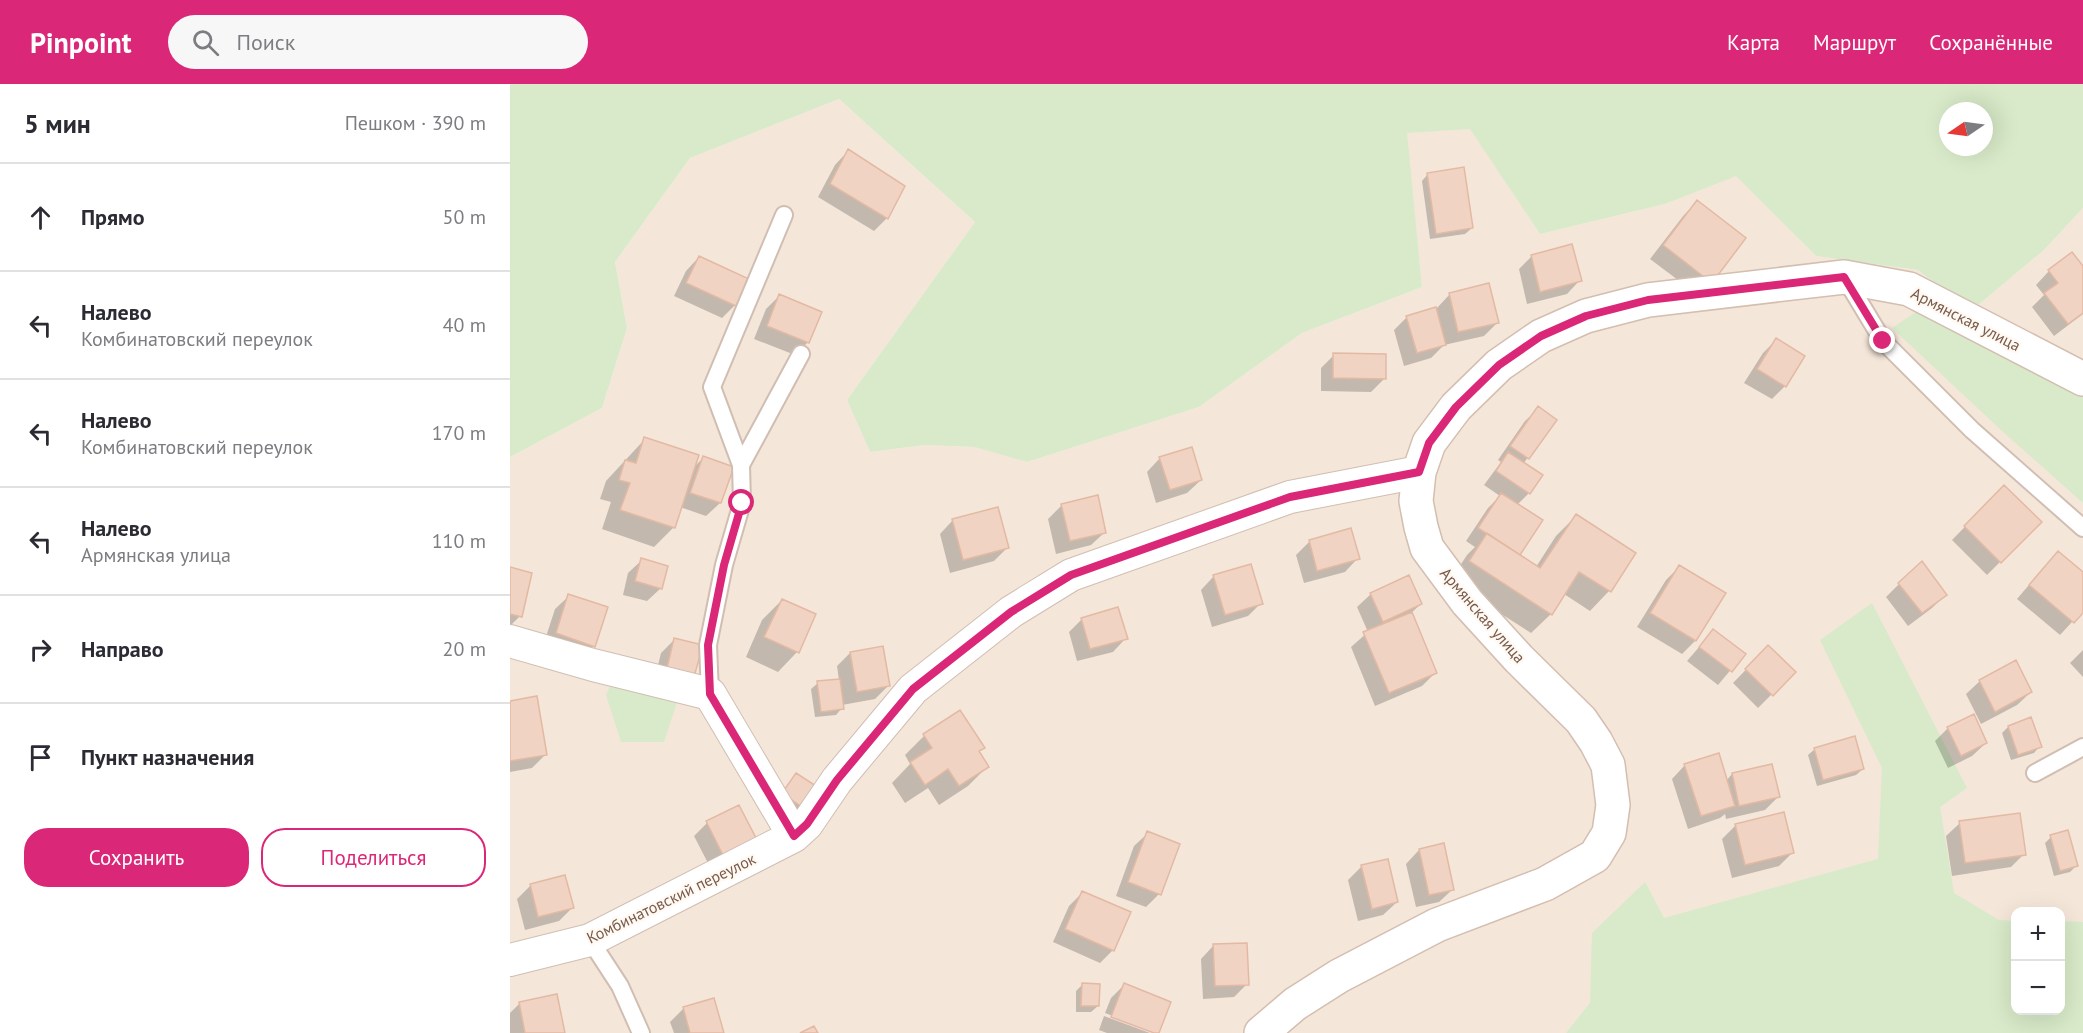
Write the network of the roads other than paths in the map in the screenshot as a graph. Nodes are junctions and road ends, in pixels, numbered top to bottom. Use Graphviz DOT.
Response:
graph roads {
  1 [pos="784,215"];
  2 [pos="1844,277"];
  3 [pos="801,354"];
  4 [pos="2083,379"];
  5 [pos="741,465"];
  6 [pos="1419,472"];
  7 [pos="2083,528"];
  8 [pos="510,641"];
  9 [pos="710,694"];
  10 [pos="2083,747"];
  11 [pos="2035,773"];
  12 [pos="794,836"];
  13 [pos="590,940"];
  14 [pos="510,960"];
  15 [pos="641,1033"];
  16 [pos="1261,1033"];
  1 -- 5 [label="lane"];
  2 -- 4 [label="street, Армянская улица"];
  2 -- 6 [label="street, Армянская улица"];
  2 -- 7 [label="lane"];
  3 -- 5 [label="lane"];
  5 -- 9 [label="lane"];
  6 -- 12 [label="street, Комбинатовский переулок"];
  6 -- 16 [label="street, Армянская улица"];
  8 -- 9 [label="street"];
  9 -- 12 [label="street"];
  10 -- 11 [label="lane"];
  12 -- 13 [label="street, Комбинатовский переулок"];
  13 -- 14 [label="street, Комбинатовский переулок"];
  13 -- 15 [label="lane"];
}
